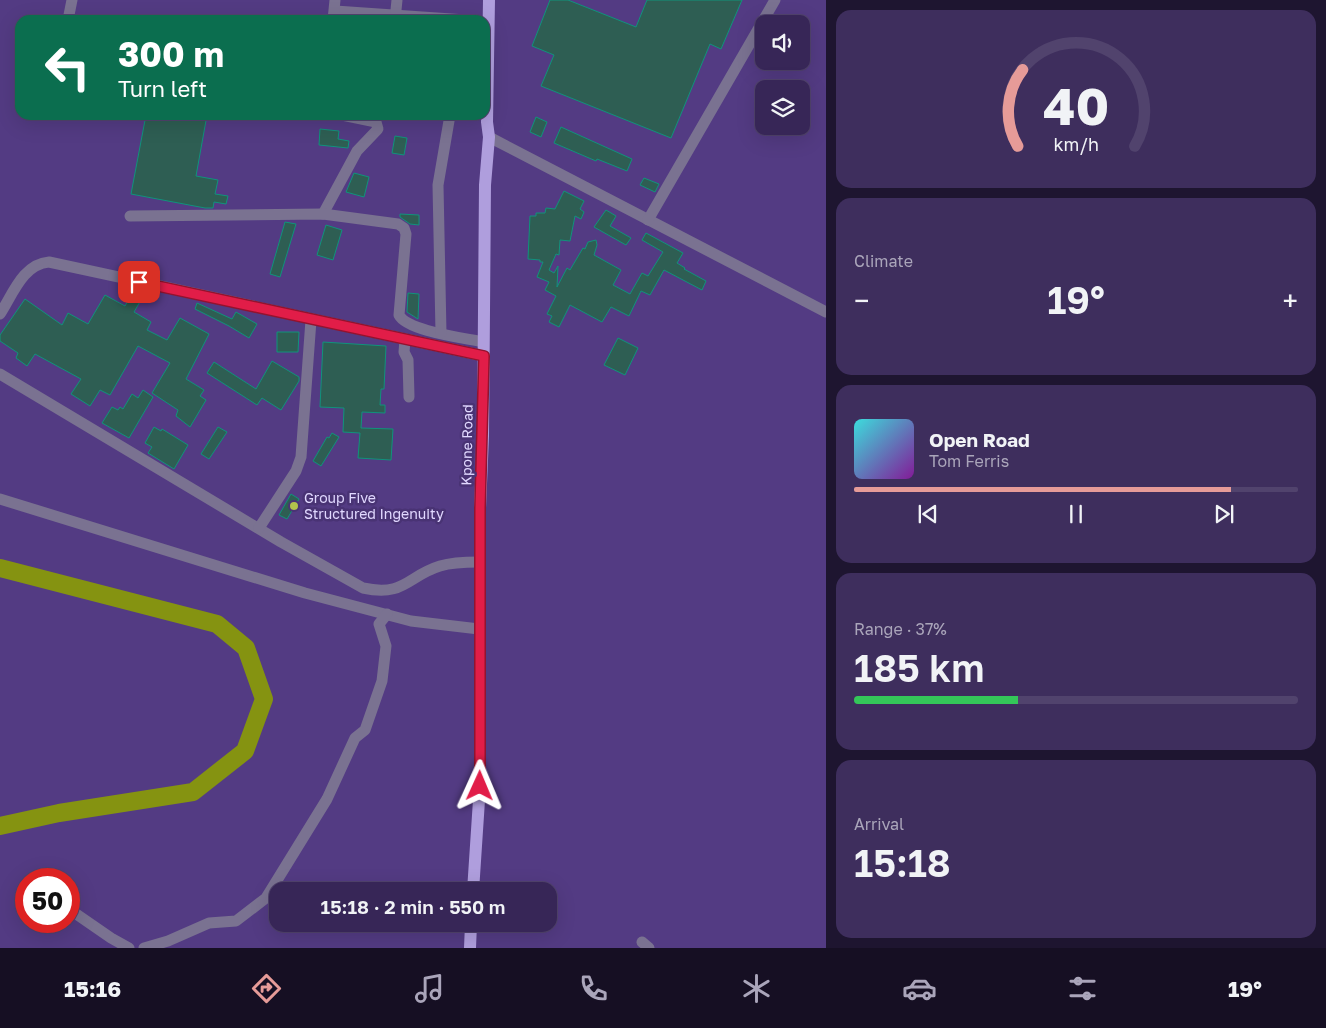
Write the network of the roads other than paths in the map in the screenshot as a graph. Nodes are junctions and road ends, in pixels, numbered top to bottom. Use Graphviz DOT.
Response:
graph roads {
  1 [pos="72,0"];
  2 [pos="397,0"];
  3 [pos="489,0"];
  4 [pos="775,0"];
  5 [pos="334,10"];
  6 [pos="69,15"];
  7 [pos="372,15"];
  8 [pos="395,15"];
  9 [pos="488,15"];
  10 [pos="366,120"];
  11 [pos="449,120"];
  12 [pos="487,120"];
  13 [pos="489,137"];
  14 [pos="323,214"];
  15 [pos="130,216"];
  16 [pos="648,220"];
  17 [pos="826,312"];
  18 [pos="0,314"];
  19 [pos="311,320"];
  20 [pos="441,333"];
  21 [pos="405,340"];
  22 [pos="483,342"];
  23 [pos="484,356"];
  24 [pos="0,374"];
  25 [pos="409,397"];
  26 [pos="0,499"];
  27 [pos="259,528"];
  28 [pos="480,562"];
  29 [pos="387,614"];
  30 [pos="480,629"];
  31 [pos="474,882"];
  32 [pos="80,918"];
  33 [pos="471,932"];
  34 [pos="129,948"];
  35 [pos="144,948"];
  36 [pos="470,948"];
  1 -- 6 [label="street"];
  2 -- 8 [label="street"];
  3 -- 9 [label="main road, Kpone Road"];
  4 -- 16 [label="street"];
  5 -- 7 [label="street"];
  10 -- 14 [label="street"];
  11 -- 20 [label="street"];
  12 -- 13 [label="main road, Kpone Road"];
  13 -- 16 [label="street"];
  13 -- 22 [label="main road, Kpone Road"];
  14 -- 15 [label="street"];
  14 -- 20 [label="street"];
  16 -- 17 [label="street"];
  18 -- 19 [label="street"];
  19 -- 21 [label="street"];
  19 -- 27 [label="street"];
  20 -- 22 [label="street"];
  21 -- 23 [label="street"];
  21 -- 25 [label="street"];
  22 -- 23 [label="main road, Kpone Road"];
  23 -- 28 [label="main road, Kpone Road"];
  24 -- 27 [label="street"];
  26 -- 29 [label="street"];
  27 -- 28 [label="street"];
  28 -- 30 [label="main road, Kpone Road"];
  29 -- 30 [label="street"];
  29 -- 35 [label="street"];
  30 -- 31 [label="main road, Kpone Road"];
  32 -- 34 [label="street"];
  33 -- 36 [label="main road"];
}
